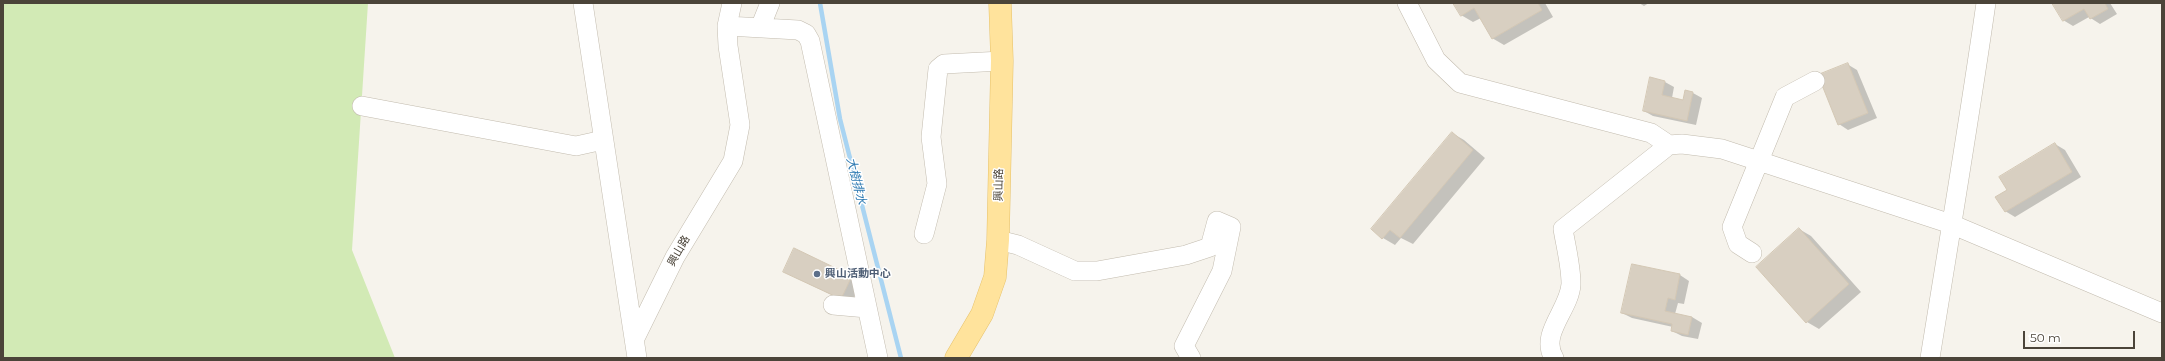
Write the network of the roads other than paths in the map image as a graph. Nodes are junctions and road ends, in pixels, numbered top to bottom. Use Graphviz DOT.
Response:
graph roads {
  1 [pos="583,3"];
  2 [pos="770,3"];
  3 [pos="1000,3"];
  4 [pos="1407,3"];
  5 [pos="1986,3"];
  6 [pos="727,11"];
  7 [pos="760,28"];
  8 [pos="1002,61"];
  9 [pos="1814,81"];
  10 [pos="362,106"];
  11 [pos="603,140"];
  12 [pos="1669,145"];
  13 [pos="1759,161"];
  14 [pos="1951,224"];
  15 [pos="924,234"];
  16 [pos="998,240"];
  17 [pos="1752,253"];
  18 [pos="833,306"];
  19 [pos="867,308"];
  20 [pos="2162,312"];
  21 [pos="640,352"];
  22 [pos="878,358"];
  23 [pos="956,358"];
  24 [pos="1191,358"];
  25 [pos="1554,358"];
  26 [pos="1930,358"];
  1 -- 11 [label="street, 興山路"];
  2 -- 7 [label="street"];
  3 -- 8 [label="main road, 興山路"];
  4 -- 12 [label="street"];
  5 -- 14 [label="street"];
  6 -- 7 [label="street"];
  6 -- 21 [label="street, 興山路"];
  7 -- 19 [label="street"];
  8 -- 15 [label="street"];
  8 -- 16 [label="main road, 興山路"];
  9 -- 13 [label="street"];
  10 -- 11 [label="street"];
  11 -- 21 [label="street, 興山路"];
  12 -- 13 [label="street"];
  12 -- 25 [label="street"];
  13 -- 14 [label="street"];
  13 -- 17 [label="street"];
  14 -- 20 [label="street"];
  14 -- 26 [label="street"];
  16 -- 23 [label="main road, 興山路"];
  16 -- 24 [label="street"];
  18 -- 19 [label="street"];
  19 -- 22 [label="street"];
}
